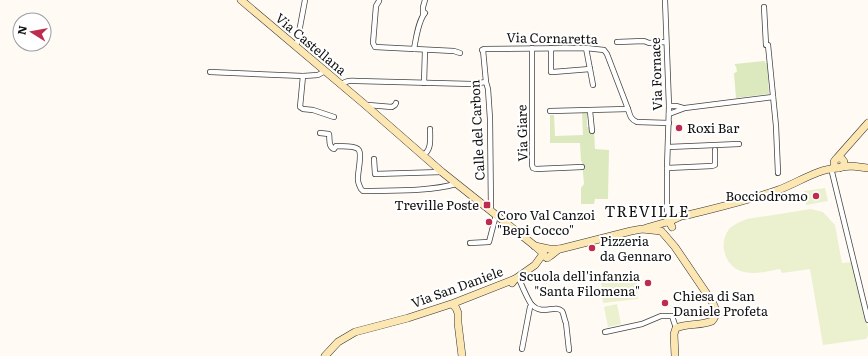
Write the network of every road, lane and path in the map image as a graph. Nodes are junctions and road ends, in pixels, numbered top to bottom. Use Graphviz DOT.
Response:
graph roads {
  1 [pos="241,0"];
  2 [pos="305,0"];
  3 [pos="426,0"];
  4 [pos="665,0"];
  5 [pos="379,1"];
  6 [pos="764,7"];
  7 [pos="617,42"];
  8 [pos="666,42"];
  9 [pos="295,46"];
  10 [pos="532,48"];
  11 [pos="551,48"];
  12 [pos="586,48"];
  13 [pos="414,49"];
  14 [pos="484,49"];
  15 [pos="425,50"];
  16 [pos="460,53"];
  17 [pos="590,69"];
  18 [pos="325,71"];
  19 [pos="210,72"];
  20 [pos="303,76"];
  21 [pos="357,81"];
  22 [pos="486,82"];
  23 [pos="424,83"];
  24 [pos="341,84"];
  25 [pos="593,85"];
  26 [pos="349,91"];
  27 [pos="773,97"];
  28 [pos="396,103"];
  29 [pos="365,106"];
  30 [pos="670,106"];
  31 [pos="685,108"];
  32 [pos="628,109"];
  33 [pos="590,110"];
  34 [pos="550,111"];
  35 [pos="669,114"];
  36 [pos="334,117"];
  37 [pos="669,123"];
  38 [pos="868,123"];
  39 [pos="430,129"];
  40 [pos="592,131"];
  41 [pos="320,133"];
  42 [pos="739,144"];
  43 [pos="668,147"];
  44 [pos="715,150"];
  45 [pos="423,155"];
  46 [pos="374,159"];
  47 [pos="838,163"];
  48 [pos="582,167"];
  49 [pos="667,168"];
  50 [pos="868,168"];
  51 [pos="442,172"];
  52 [pos="778,173"];
  53 [pos="456,184"];
  54 [pos="493,213"];
  55 [pos="666,227"];
  56 [pos="470,243"];
  57 [pos="546,253"];
  58 [pos="516,278"];
  59 [pos="466,300"];
  60 [pos="532,305"];
  61 [pos="443,308"];
  62 [pos="455,309"];
  63 [pos="868,320"];
  64 [pos="676,328"];
  65 [pos="605,332"];
  66 [pos="522,349"];
  67 [pos="569,350"];
  68 [pos="325,356"];
  69 [pos="462,356"];
  70 [pos="675,356"];
  1 -- 9 [label="street, Via Castellana"];
  2 -- 9 [label="street"];
  3 -- 13 [label="street"];
  4 -- 8 [label="street, Via Fornace"];
  5 -- 13 [label="street"];
  6 -- 27 [label="street"];
  7 -- 8 [label="street"];
  8 -- 30 [label="street, Via Fornace"];
  9 -- 18 [label="street, Via Castellana"];
  10 -- 11 [label="street, Via Cornaretta"];
  10 -- 14 [label="street, Via Cornaretta"];
  10 -- 48 [label="street, Via Giare"];
  11 -- 12 [label="street, Via Cornaretta"];
  11 -- 17 [label="street"];
  12 -- 17 [label="street"];
  12 -- 32 [label="street, Via Cornaretta"];
  13 -- 15 [label="street"];
  14 -- 22 [label="street, Calle del Carbon"];
  15 -- 16 [label="street"];
  15 -- 23 [label="street"];
  17 -- 25 [label="street"];
  18 -- 20 [label="street"];
  18 -- 24 [label="street, Via Castellana"];
  19 -- 20 [label="street"];
  20 -- 36 [label="street"];
  21 -- 23 [label="street"];
  21 -- 24 [label="street"];
  21 -- 26 [label="street"];
  22 -- 23 [label="street"];
  22 -- 54 [label="street, Calle del Carbon"];
  24 -- 26 [label="street, Via Castellana"];
  26 -- 29 [label="street, Via Castellana"];
  27 -- 31 [label="street"];
  27 -- 52 [label="street"];
  28 -- 29 [label="street"];
  29 -- 45 [label="street, Via Castellana"];
  30 -- 31 [label="street"];
  30 -- 35 [label="street, Via Fornace"];
  31 -- 35 [label="street"];
  32 -- 33 [label="street"];
  32 -- 37 [label="street, Via Cornaretta"];
  33 -- 34 [label="street"];
  33 -- 40 [label="street"];
  35 -- 37 [label="street, Via Fornace"];
  37 -- 43 [label="street, Via Fornace"];
  38 -- 47 [label="street"];
  39 -- 45 [label="street"];
  41 -- 53 [label="street"];
  42 -- 43 [label="street"];
  43 -- 49 [label="street, Via Fornace"];
  44 -- 49 [label="street"];
  45 -- 51 [label="street, Via Castellana"];
  46 -- 51 [label="street"];
  47 -- 50 [label="street"];
  47 -- 55 [label="street"];
  47 -- 63 [label="street"];
  49 -- 55 [label="street, Via Fornace"];
  51 -- 53 [label="street, Via Castellana"];
  53 -- 54 [label="street, Via Castellana"];
  54 -- 56 [label="street"];
  54 -- 57 [label="street, Via Castellana"];
  55 -- 57 [label="street"];
  55 -- 64 [label="street"];
  57 -- 58 [label="street, Via San Daniele"];
  58 -- 59 [label="street, Via San Daniele"];
  58 -- 60 [label="street"];
  59 -- 61 [label="street, Via San Daniele"];
  59 -- 62 [label="street"];
  60 -- 66 [label="street"];
  60 -- 67 [label="street"];
  61 -- 62 [label="street"];
  61 -- 68 [label="street, Via San Daniele"];
  62 -- 69 [label="street"];
  64 -- 65 [label="street"];
  64 -- 70 [label="street"];
}
